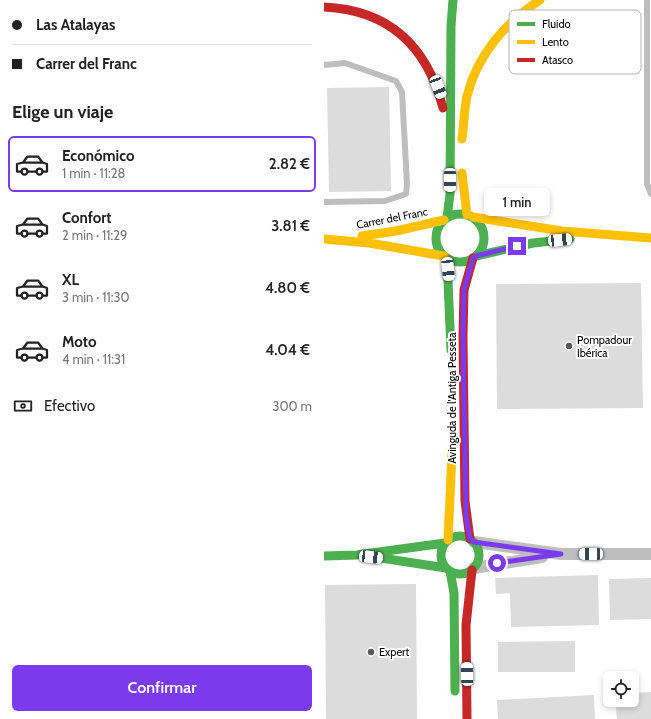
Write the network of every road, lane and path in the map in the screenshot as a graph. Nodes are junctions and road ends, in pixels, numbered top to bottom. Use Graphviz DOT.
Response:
graph roads {
  1 [pos="454,0"];
  2 [pos="540,0"];
  3 [pos="646,0"];
  4 [pos="324,7"];
  5 [pos="528,10"];
  6 [pos="509,25"];
  7 [pos="324,65"];
  8 [pos="449,138"];
  9 [pos="462,162"];
  10 [pos="651,194"];
  11 [pos="324,202"];
  12 [pos="470,216"];
  13 [pos="445,219"];
  14 [pos="600,236"];
  15 [pos="651,238"];
  16 [pos="324,239"];
  17 [pos="344,239"];
  18 [pos="445,257"];
  19 [pos="474,257"];
  20 [pos="452,359"];
  21 [pos="452,445"];
  22 [pos="472,540"];
  23 [pos="446,541"];
  24 [pos="561,554"];
  25 [pos="651,554"];
  26 [pos="357,555"];
  27 [pos="324,556"];
  28 [pos="473,569"];
  29 [pos="448,570"];
  30 [pos="455,703"];
  31 [pos="467,719"];
  1 -- 6 [label="main road"];
  1 -- 8 [label="main road"];
  2 -- 5 [label="main road"];
  3 -- 10 [label="lane"];
  4 -- 8 [label="main road"];
  7 -- 11 [label="lane"];
  8 -- 13 [label="main road"];
  9 -- 12 [label="main road"];
  12 -- 13 [label="main road"];
  12 -- 14 [label="main road"];
  12 -- 19 [label="main road"];
  13 -- 17 [label="main road, Carrer del Franc"];
  13 -- 18 [label="main road"];
  14 -- 15 [label="main road"];
  14 -- 19 [label="main road"];
  16 -- 17 [label="main road, Carrer del Franc"];
  17 -- 18 [label="main road, Carrer del Franc"];
  18 -- 19 [label="main road"];
  18 -- 20 [label="main road, Avinguda de l'Antiga Pesseta"];
  19 -- 22 [label="main road, Avinguda de l'Antiga Pesseta"];
  21 -- 23 [label="main road, Avinguda de l'Antiga Pesseta"];
  22 -- 23 [label="main road"];
  22 -- 24 [label="street"];
  22 -- 28 [label="main road"];
  23 -- 26 [label="main road"];
  23 -- 29 [label="main road"];
  24 -- 25 [label="street"];
  24 -- 28 [label="street"];
  26 -- 27 [label="main road"];
  26 -- 29 [label="main road"];
  28 -- 29 [label="main road"];
  28 -- 31 [label="main road"];
  29 -- 30 [label="main road"];
}
